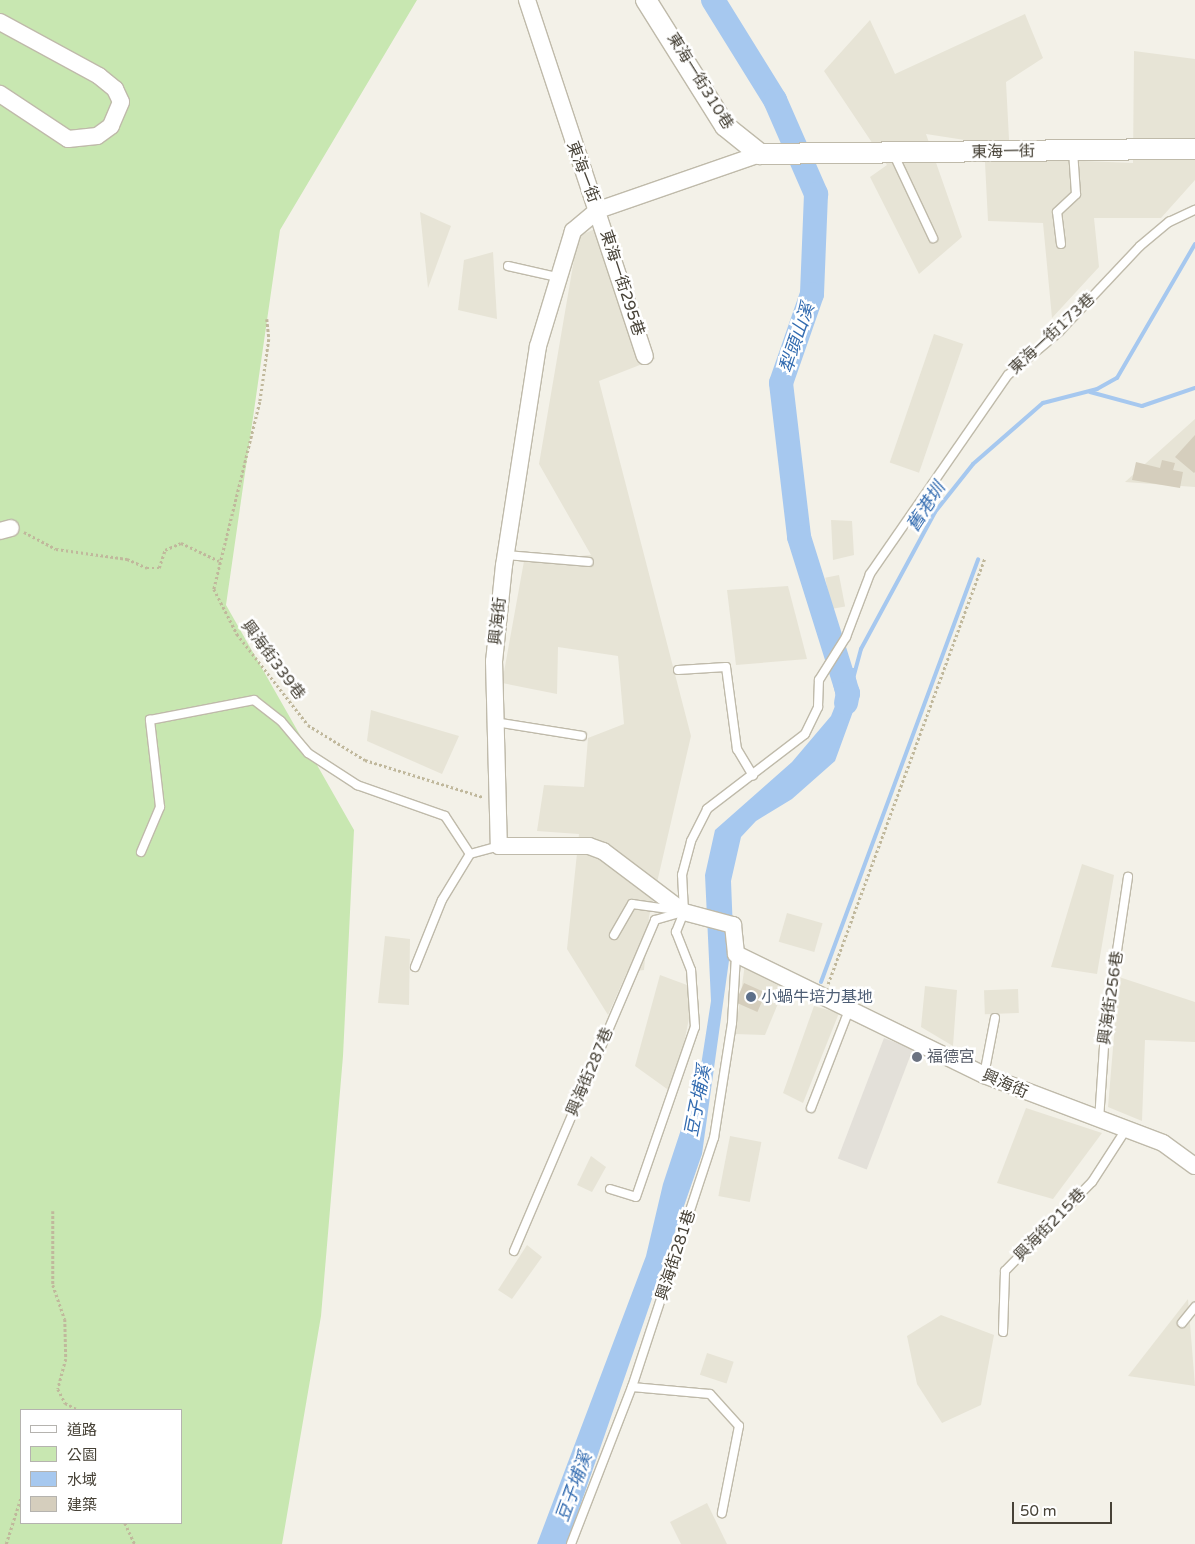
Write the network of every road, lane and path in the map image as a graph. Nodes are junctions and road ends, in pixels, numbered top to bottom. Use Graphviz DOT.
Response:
graph roads {
  1 [pos="527,0"];
  2 [pos="646,0"];
  3 [pos="0,22"];
  4 [pos="0,94"];
  5 [pos="1195,149"];
  6 [pos="1073,152"];
  7 [pos="894,153"];
  8 [pos="760,154"];
  9 [pos="598,210"];
  10 [pos="1195,210"];
  11 [pos="933,238"];
  12 [pos="1061,244"];
  13 [pos="508,266"];
  14 [pos="561,278"];
  15 [pos="267,319"];
  16 [pos="646,356"];
  17 [pos="5,530"];
  18 [pos="507,555"];
  19 [pos="985,558"];
  20 [pos="219,561"];
  21 [pos="589,562"];
  22 [pos="678,670"];
  23 [pos="494,722"];
  24 [pos="582,736"];
  25 [pos="753,776"];
  26 [pos="498,802"];
  27 [pos="499,846"];
  28 [pos="141,852"];
  29 [pos="470,854"];
  30 [pos="1128,877"];
  31 [pos="684,912"];
  32 [pos="614,935"];
  33 [pos="736,954"];
  34 [pos="415,967"];
  35 [pos="823,997"];
  36 [pos="849,1010"];
  37 [pos="994,1018"];
  38 [pos="984,1075"];
  39 [pos="811,1108"];
  40 [pos="1099,1120"];
  41 [pos="1127,1128"];
  42 [pos="1195,1166"];
  43 [pos="610,1189"];
  44 [pos="53,1211"];
  45 [pos="514,1251"];
  46 [pos="1195,1307"];
  47 [pos="1182,1323"];
  48 [pos="1003,1332"];
  49 [pos="632,1387"];
  50 [pos="77,1409"];
  51 [pos="20,1500"];
  52 [pos="722,1514"];
  53 [pos="126,1524"];
  54 [pos="6,1544"];
  55 [pos="135,1544"];
  56 [pos="571,1544"];
  1 -- 9 [label="street, 東海一街"];
  2 -- 8 [label="street, 東海一街310巷"];
  3 -- 4 [label="street"];
  5 -- 6 [label="street, 東海一街"];
  6 -- 7 [label="street, 東海一街"];
  6 -- 12 [label="lane"];
  7 -- 8 [label="street, 東海一街"];
  7 -- 11 [label="lane"];
  8 -- 9 [label="street, 東海一街"];
  9 -- 14 [label="street, 興海街"];
  9 -- 16 [label="street, 東海一街295巷"];
  10 -- 25 [label="lane, 東海一街173巷"];
  13 -- 14 [label="lane"];
  14 -- 18 [label="street, 興海街"];
  15 -- 20 [label="path, 興海街339巷"];
  17 -- 20 [label="path"];
  18 -- 21 [label="lane"];
  18 -- 23 [label="street, 興海街"];
  19 -- 35 [label="path"];
  20 -- 26 [label="path, 興海街339巷"];
  22 -- 25 [label="lane"];
  23 -- 24 [label="lane"];
  23 -- 26 [label="street, 興海街"];
  25 -- 31 [label="lane"];
  26 -- 27 [label="street, 興海街"];
  27 -- 29 [label="lane"];
  27 -- 31 [label="street"];
  28 -- 29 [label="lane"];
  29 -- 34 [label="lane"];
  30 -- 40 [label="lane, 興海街256巷"];
  31 -- 32 [label="lane"];
  31 -- 33 [label="street"];
  31 -- 43 [label="lane"];
  31 -- 45 [label="lane, 興海街287巷"];
  33 -- 35 [label="street, 興海街"];
  33 -- 49 [label="lane, 興海街281巷"];
  35 -- 36 [label="street, 興海街"];
  36 -- 38 [label="street, 興海街"];
  36 -- 39 [label="lane"];
  37 -- 38 [label="lane"];
  38 -- 40 [label="street, 興海街"];
  40 -- 41 [label="street, 興海街"];
  41 -- 42 [label="street, 興海街"];
  41 -- 48 [label="lane, 興海街215巷"];
  44 -- 50 [label="path"];
  46 -- 47 [label="lane"];
  49 -- 52 [label="lane"];
  49 -- 56 [label="lane, 興海街281巷"];
  51 -- 54 [label="path"];
  53 -- 55 [label="path"];
}
